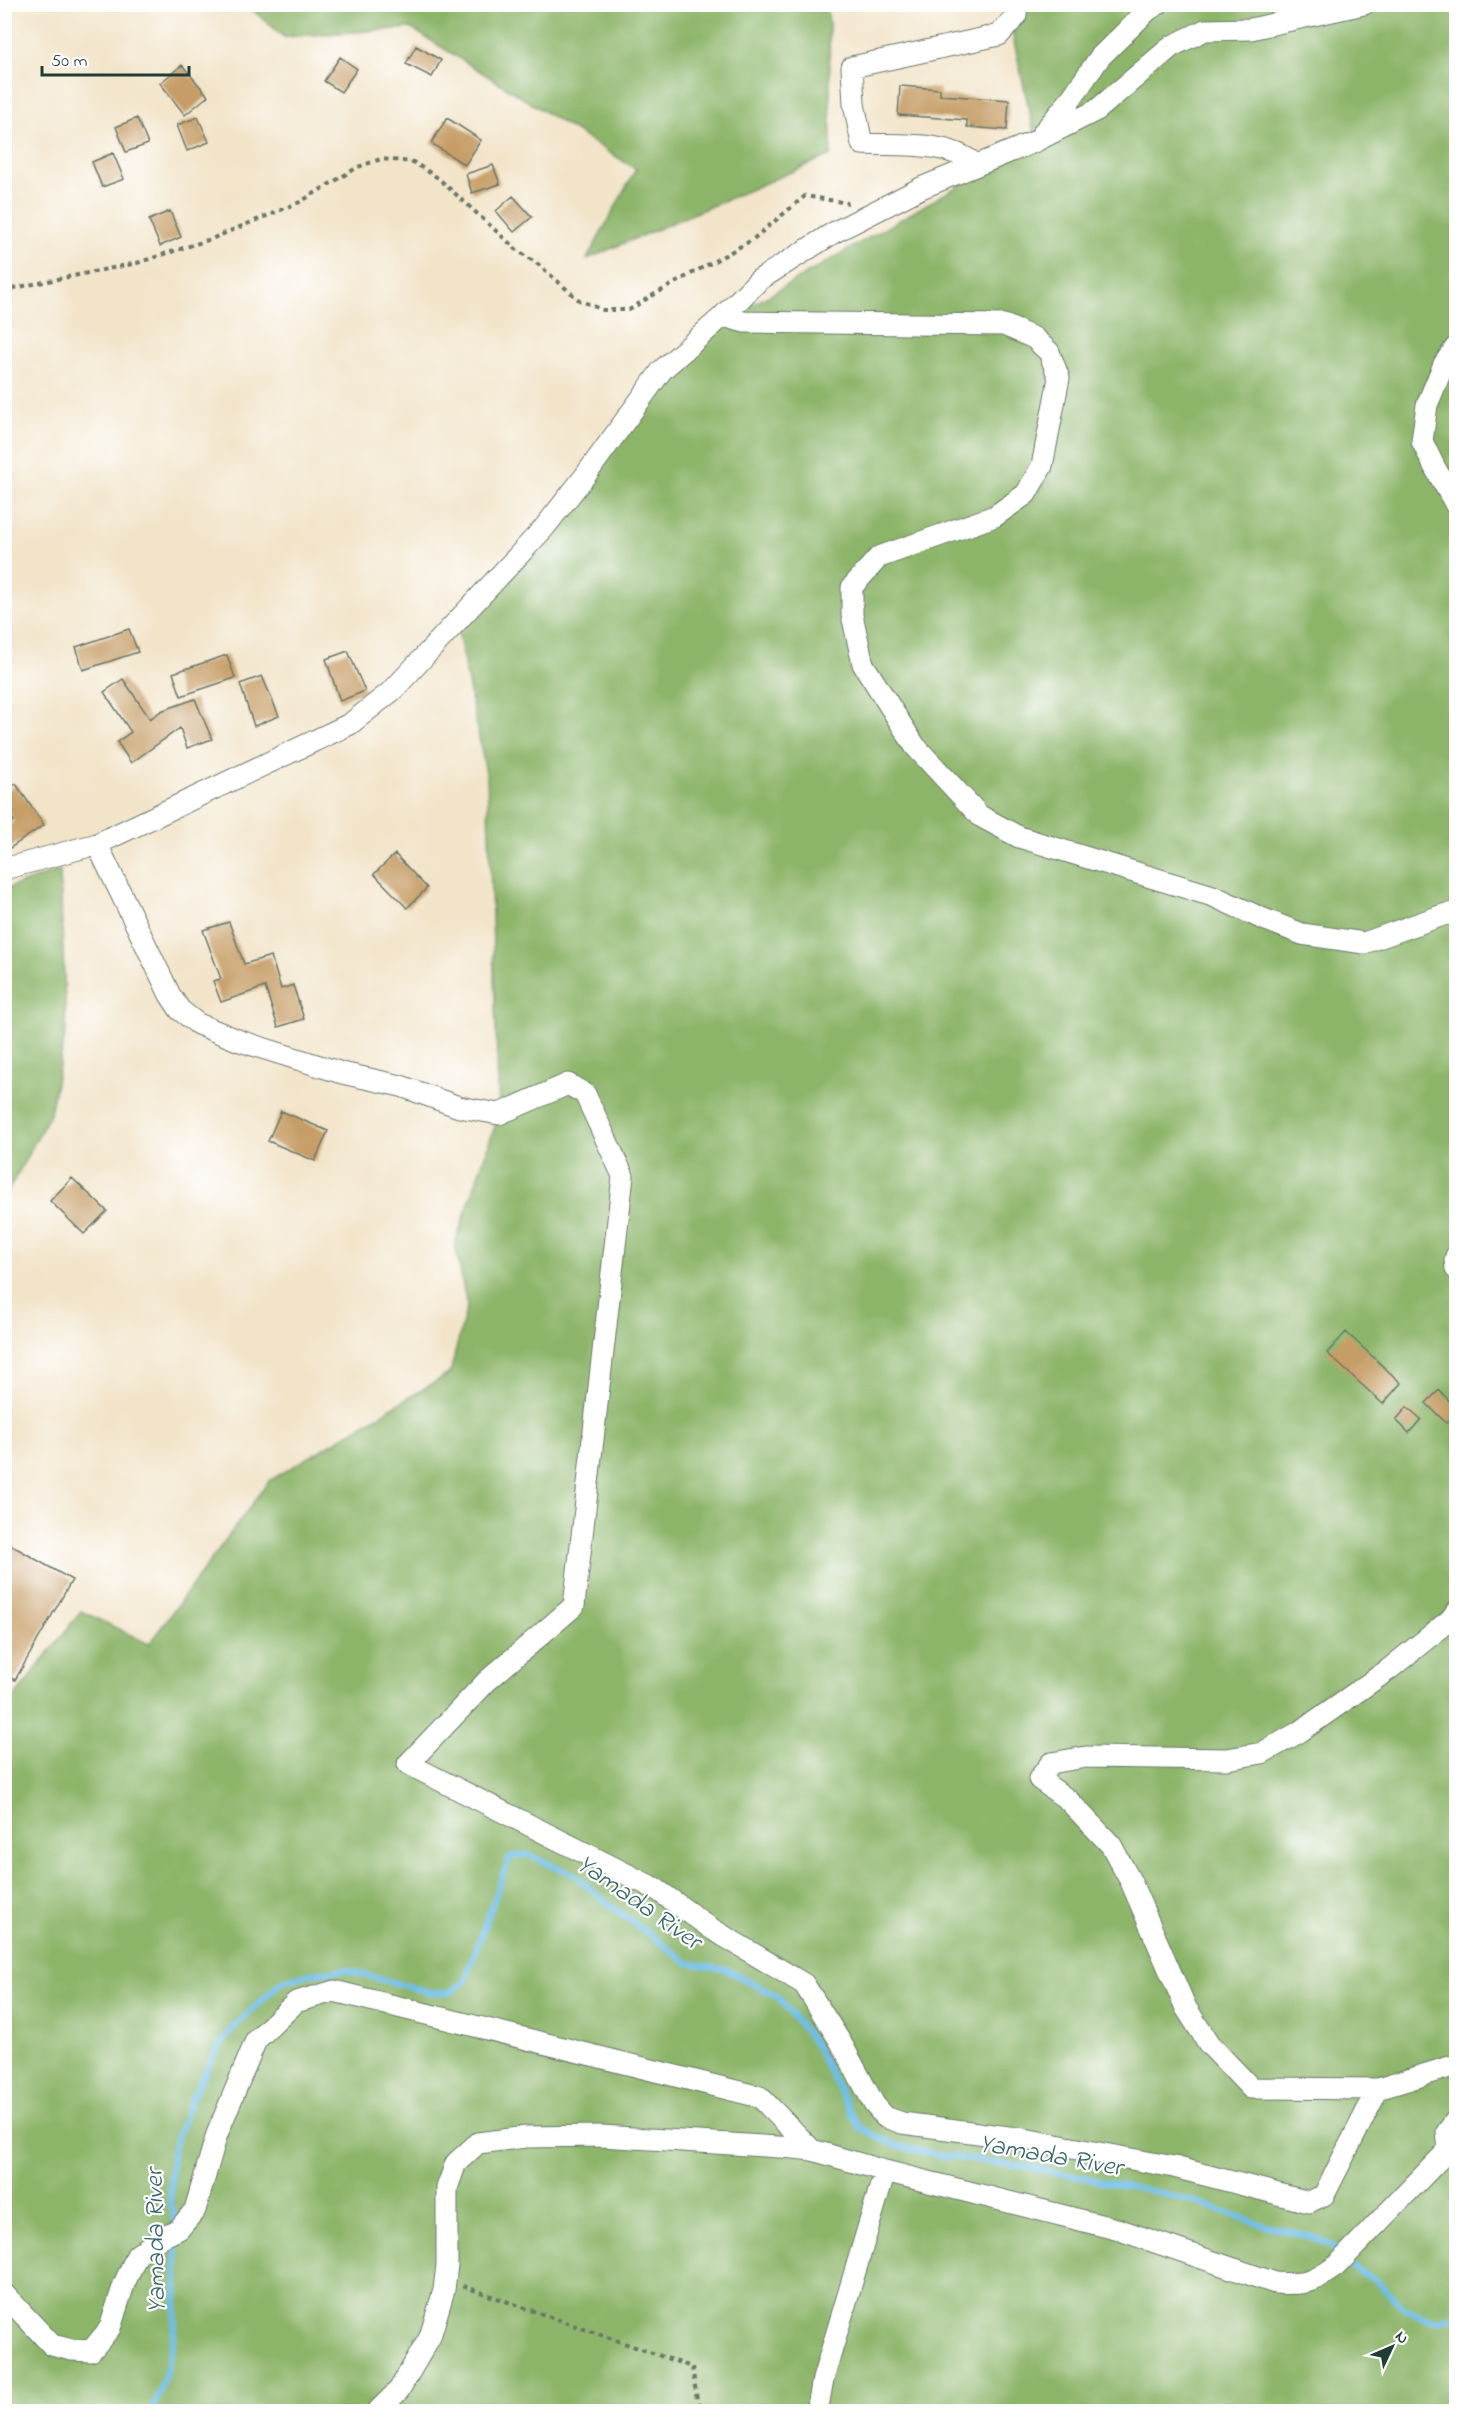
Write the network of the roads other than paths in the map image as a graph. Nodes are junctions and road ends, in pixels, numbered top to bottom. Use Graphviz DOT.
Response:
graph roads {
  1 [pos="1017,4"];
  2 [pos="1158,4"];
  3 [pos="1364,4"];
  4 [pos="1036,141"];
  5 [pos="976,165"];
  6 [pos="723,316"];
  7 [pos="1456,347"];
  8 [pos="1456,505"];
  9 [pos="97,844"];
  10 [pos="4,869"];
  11 [pos="1456,913"];
  12 [pos="1456,1256"];
  13 [pos="1456,1269"];
  14 [pos="1456,1612"];
  15 [pos="1456,2065"];
  16 [pos="1378,2089"];
  17 [pos="1456,2120"];
  18 [pos="1453,2146"];
  19 [pos="812,2150"];
  20 [pos="885,2171"];
  21 [pos="4,2294"];
  22 [pos="377,2412"];
  23 [pos="818,2412"];
  1 -- 5 [label="street"];
  2 -- 4 [label="street"];
  3 -- 4 [label="street"];
  4 -- 5 [label="street"];
  5 -- 6 [label="street"];
  6 -- 9 [label="street"];
  6 -- 11 [label="street"];
  7 -- 8 [label="street"];
  9 -- 10 [label="street"];
  9 -- 16 [label="street"];
  12 -- 13 [label="street"];
  14 -- 16 [label="street"];
  15 -- 16 [label="street"];
  17 -- 18 [label="street"];
  18 -- 20 [label="street"];
  19 -- 20 [label="street"];
  19 -- 21 [label="street"];
  19 -- 22 [label="street"];
  20 -- 23 [label="street"];
}
